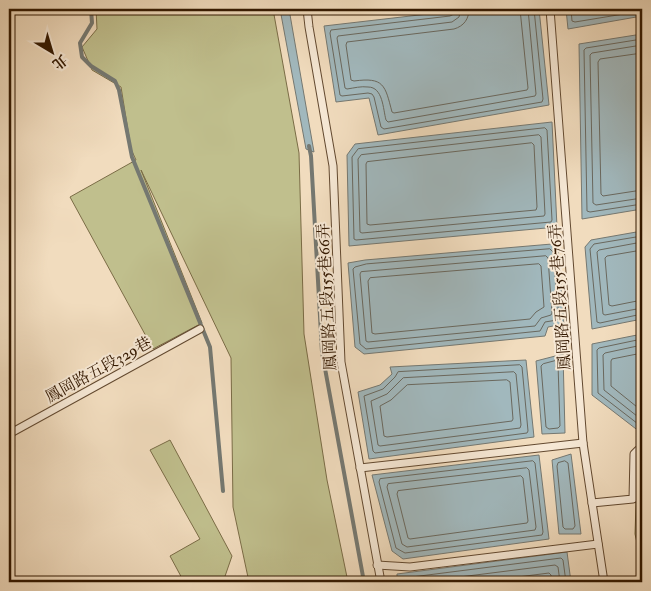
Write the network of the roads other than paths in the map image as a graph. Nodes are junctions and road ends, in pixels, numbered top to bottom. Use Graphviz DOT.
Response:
graph roads {
  1 [pos="307,9"];
  2 [pos="550,9"];
  3 [pos="200,330"];
  4 [pos="9,434"];
  5 [pos="583,443"];
  6 [pos="642,448"];
  7 [pos="360,468"];
  8 [pos="592,503"];
  9 [pos="598,544"];
  10 [pos="377,565"];
  11 [pos="380,582"];
  12 [pos="604,582"];
  1 -- 7 [label="lane, 鳳岡路五段155巷66弄"];
  2 -- 5 [label="lane, 鳳岡路五段155巷76弄"];
  3 -- 4 [label="lane, 鳳岡路五段329巷"];
  5 -- 7 [label="lane"];
  5 -- 8 [label="lane, 鳳岡路五段155巷76弄"];
  6 -- 8 [label="lane"];
  7 -- 10 [label="lane, 鳳岡路五段155巷66弄"];
  8 -- 9 [label="lane, 鳳岡路五段155巷76弄"];
  9 -- 10 [label="lane"];
  9 -- 12 [label="lane, 鳳岡路五段155巷76弄"];
  10 -- 11 [label="lane, 鳳岡路五段155巷66弄"];
}
